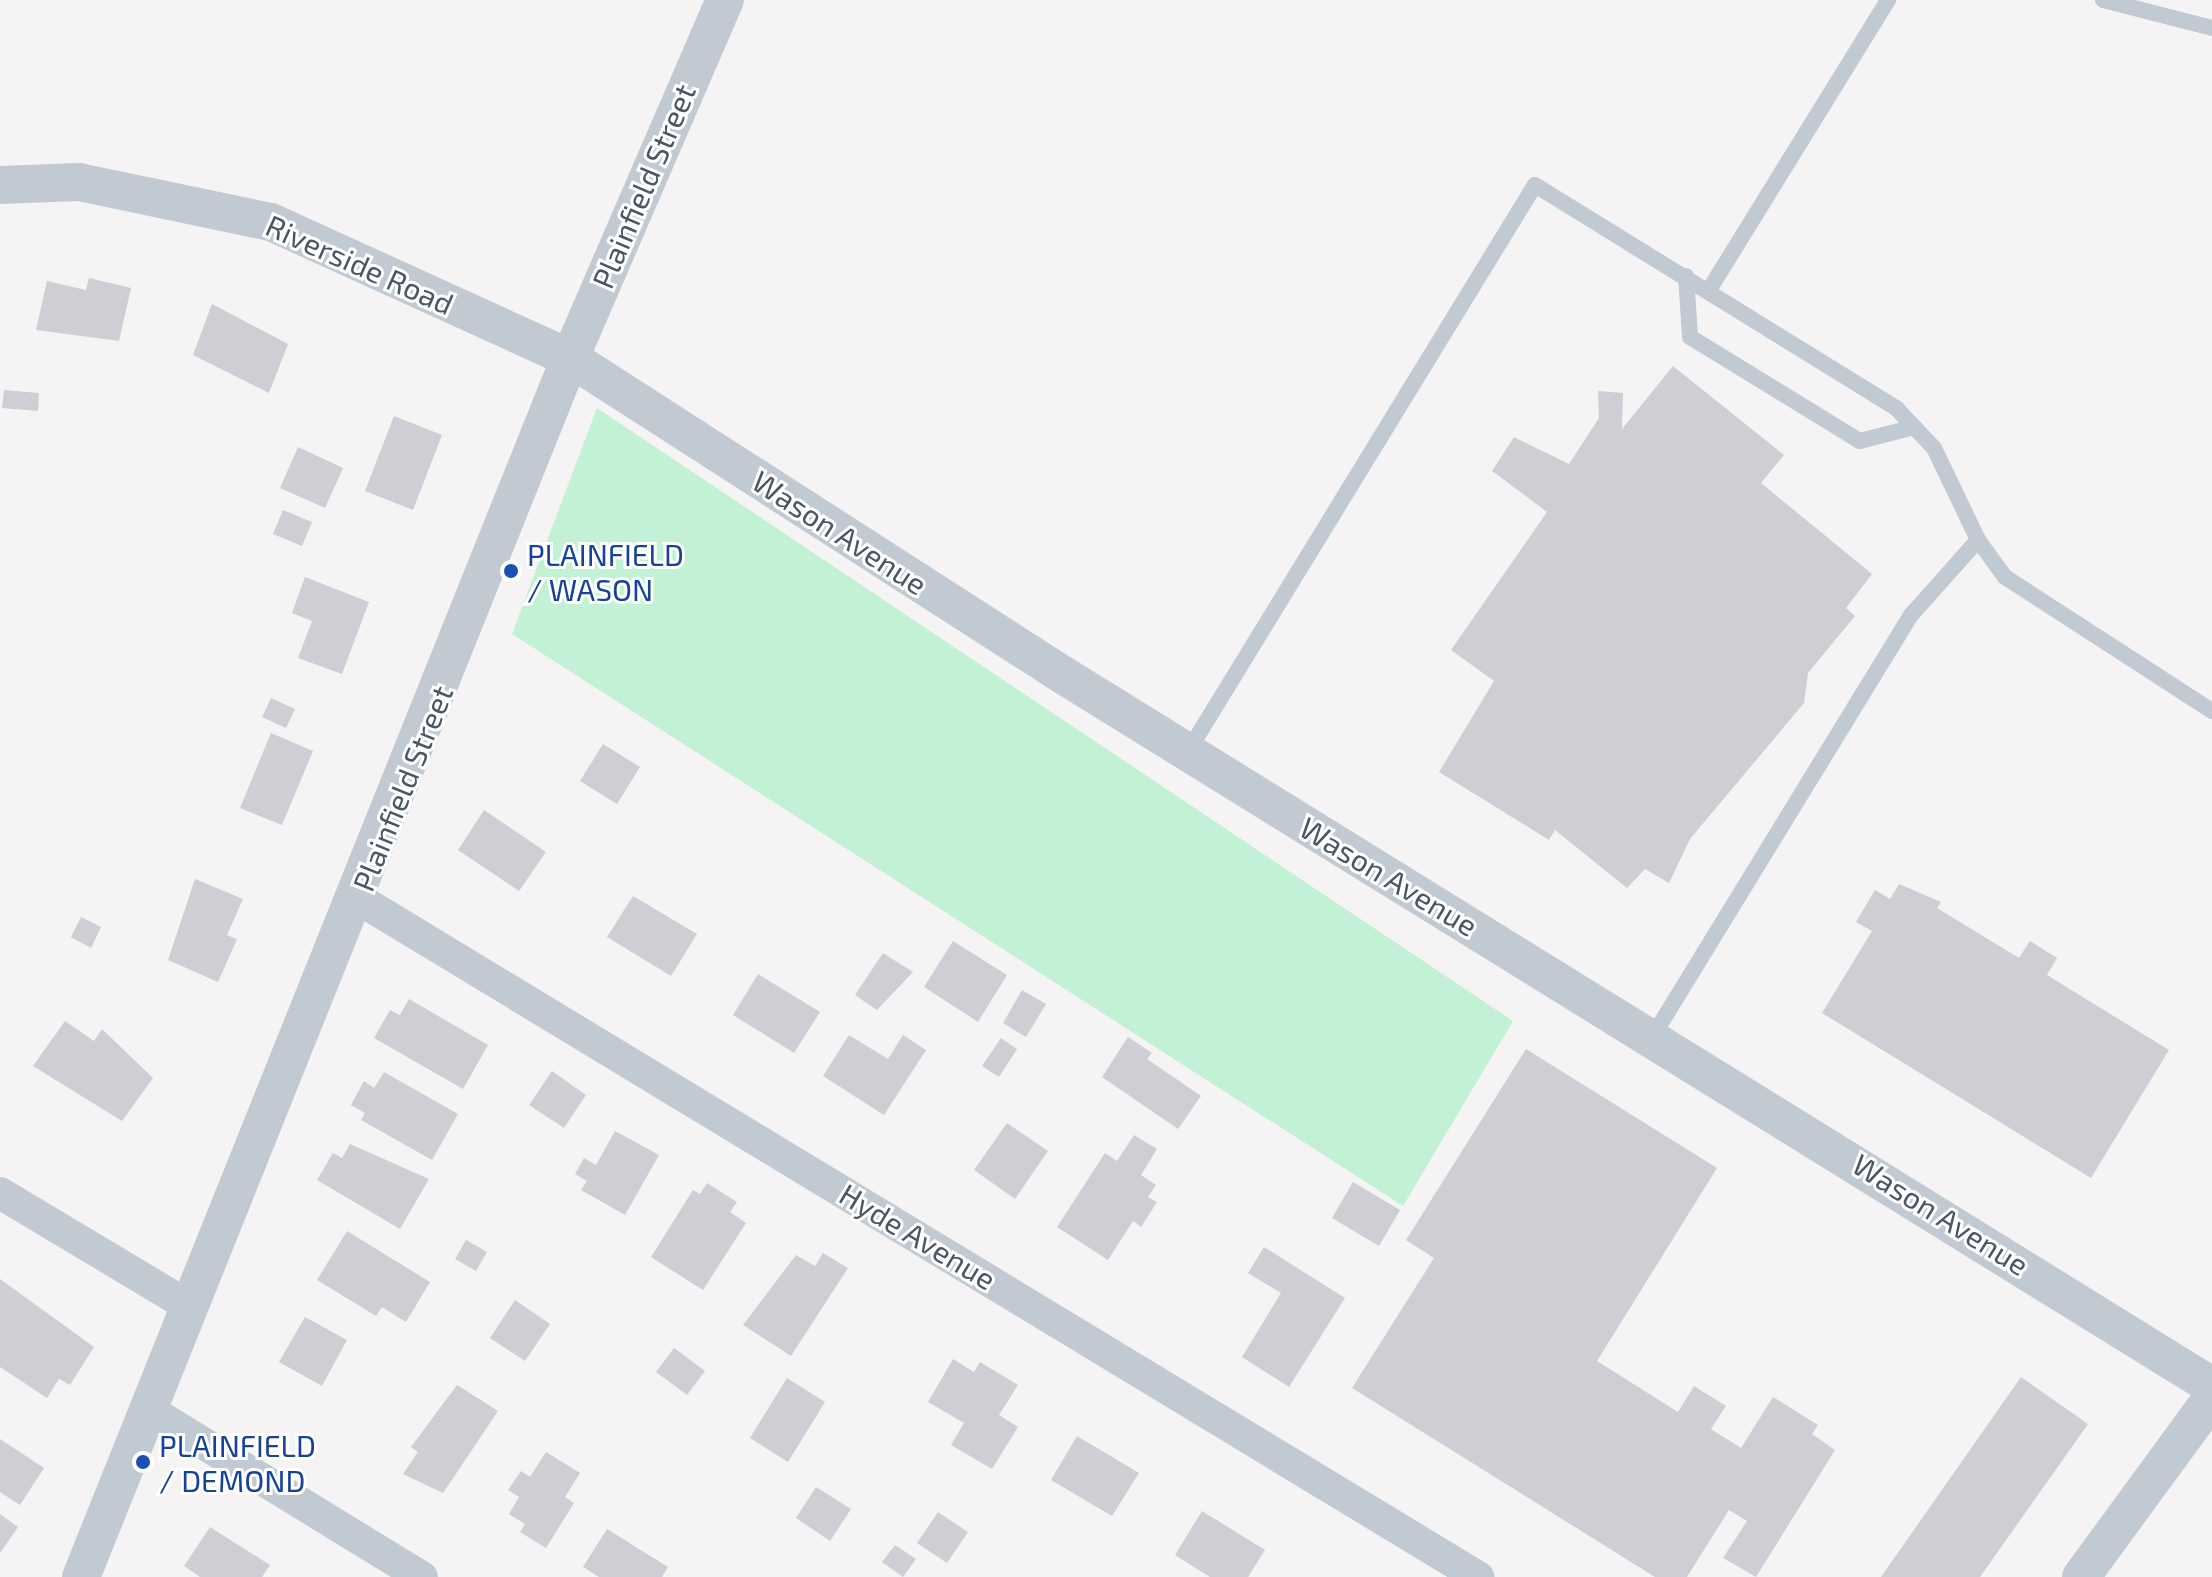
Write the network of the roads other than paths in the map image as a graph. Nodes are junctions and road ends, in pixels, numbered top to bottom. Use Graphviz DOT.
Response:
graph roads {
  1 [pos="725,0"];
  2 [pos="1888,0"];
  3 [pos="2103,0"];
  4 [pos="2212,28"];
  5 [pos="0,185"];
  6 [pos="1686,276"];
  7 [pos="1709,290"];
  8 [pos="570,358"];
  9 [pos="1914,427"];
  10 [pos="1978,540"];
  11 [pos="2212,711"];
  12 [pos="1187,753"];
  13 [pos="357,898"];
  14 [pos="1653,1036"];
  15 [pos="0,1193"];
  16 [pos="189,1306"];
  17 [pos="2212,1386"];
  18 [pos="2212,1398"];
  19 [pos="149,1410"];
  20 [pos="81,1577"];
  21 [pos="422,1577"];
  22 [pos="1478,1577"];
  23 [pos="2081,1577"];
  1 -- 8 [label="street, Plainfield Street"];
  2 -- 7 [label="lane"];
  3 -- 4 [label="lane"];
  5 -- 8 [label="street, Riverside Road"];
  6 -- 7 [label="lane"];
  6 -- 9 [label="lane"];
  6 -- 12 [label="lane"];
  7 -- 9 [label="lane"];
  8 -- 12 [label="street, Wason Avenue"];
  8 -- 13 [label="street, Plainfield Street"];
  9 -- 10 [label="lane"];
  10 -- 11 [label="lane"];
  10 -- 14 [label="lane"];
  12 -- 14 [label="street, Wason Avenue"];
  13 -- 16 [label="street, Plainfield Street"];
  13 -- 22 [label="street, Hyde Avenue"];
  14 -- 17 [label="street, Wason Avenue"];
  15 -- 16 [label="street"];
  16 -- 19 [label="street, Plainfield Street"];
  18 -- 23 [label="street"];
  19 -- 20 [label="street, Plainfield Street"];
  19 -- 21 [label="street"];
}
